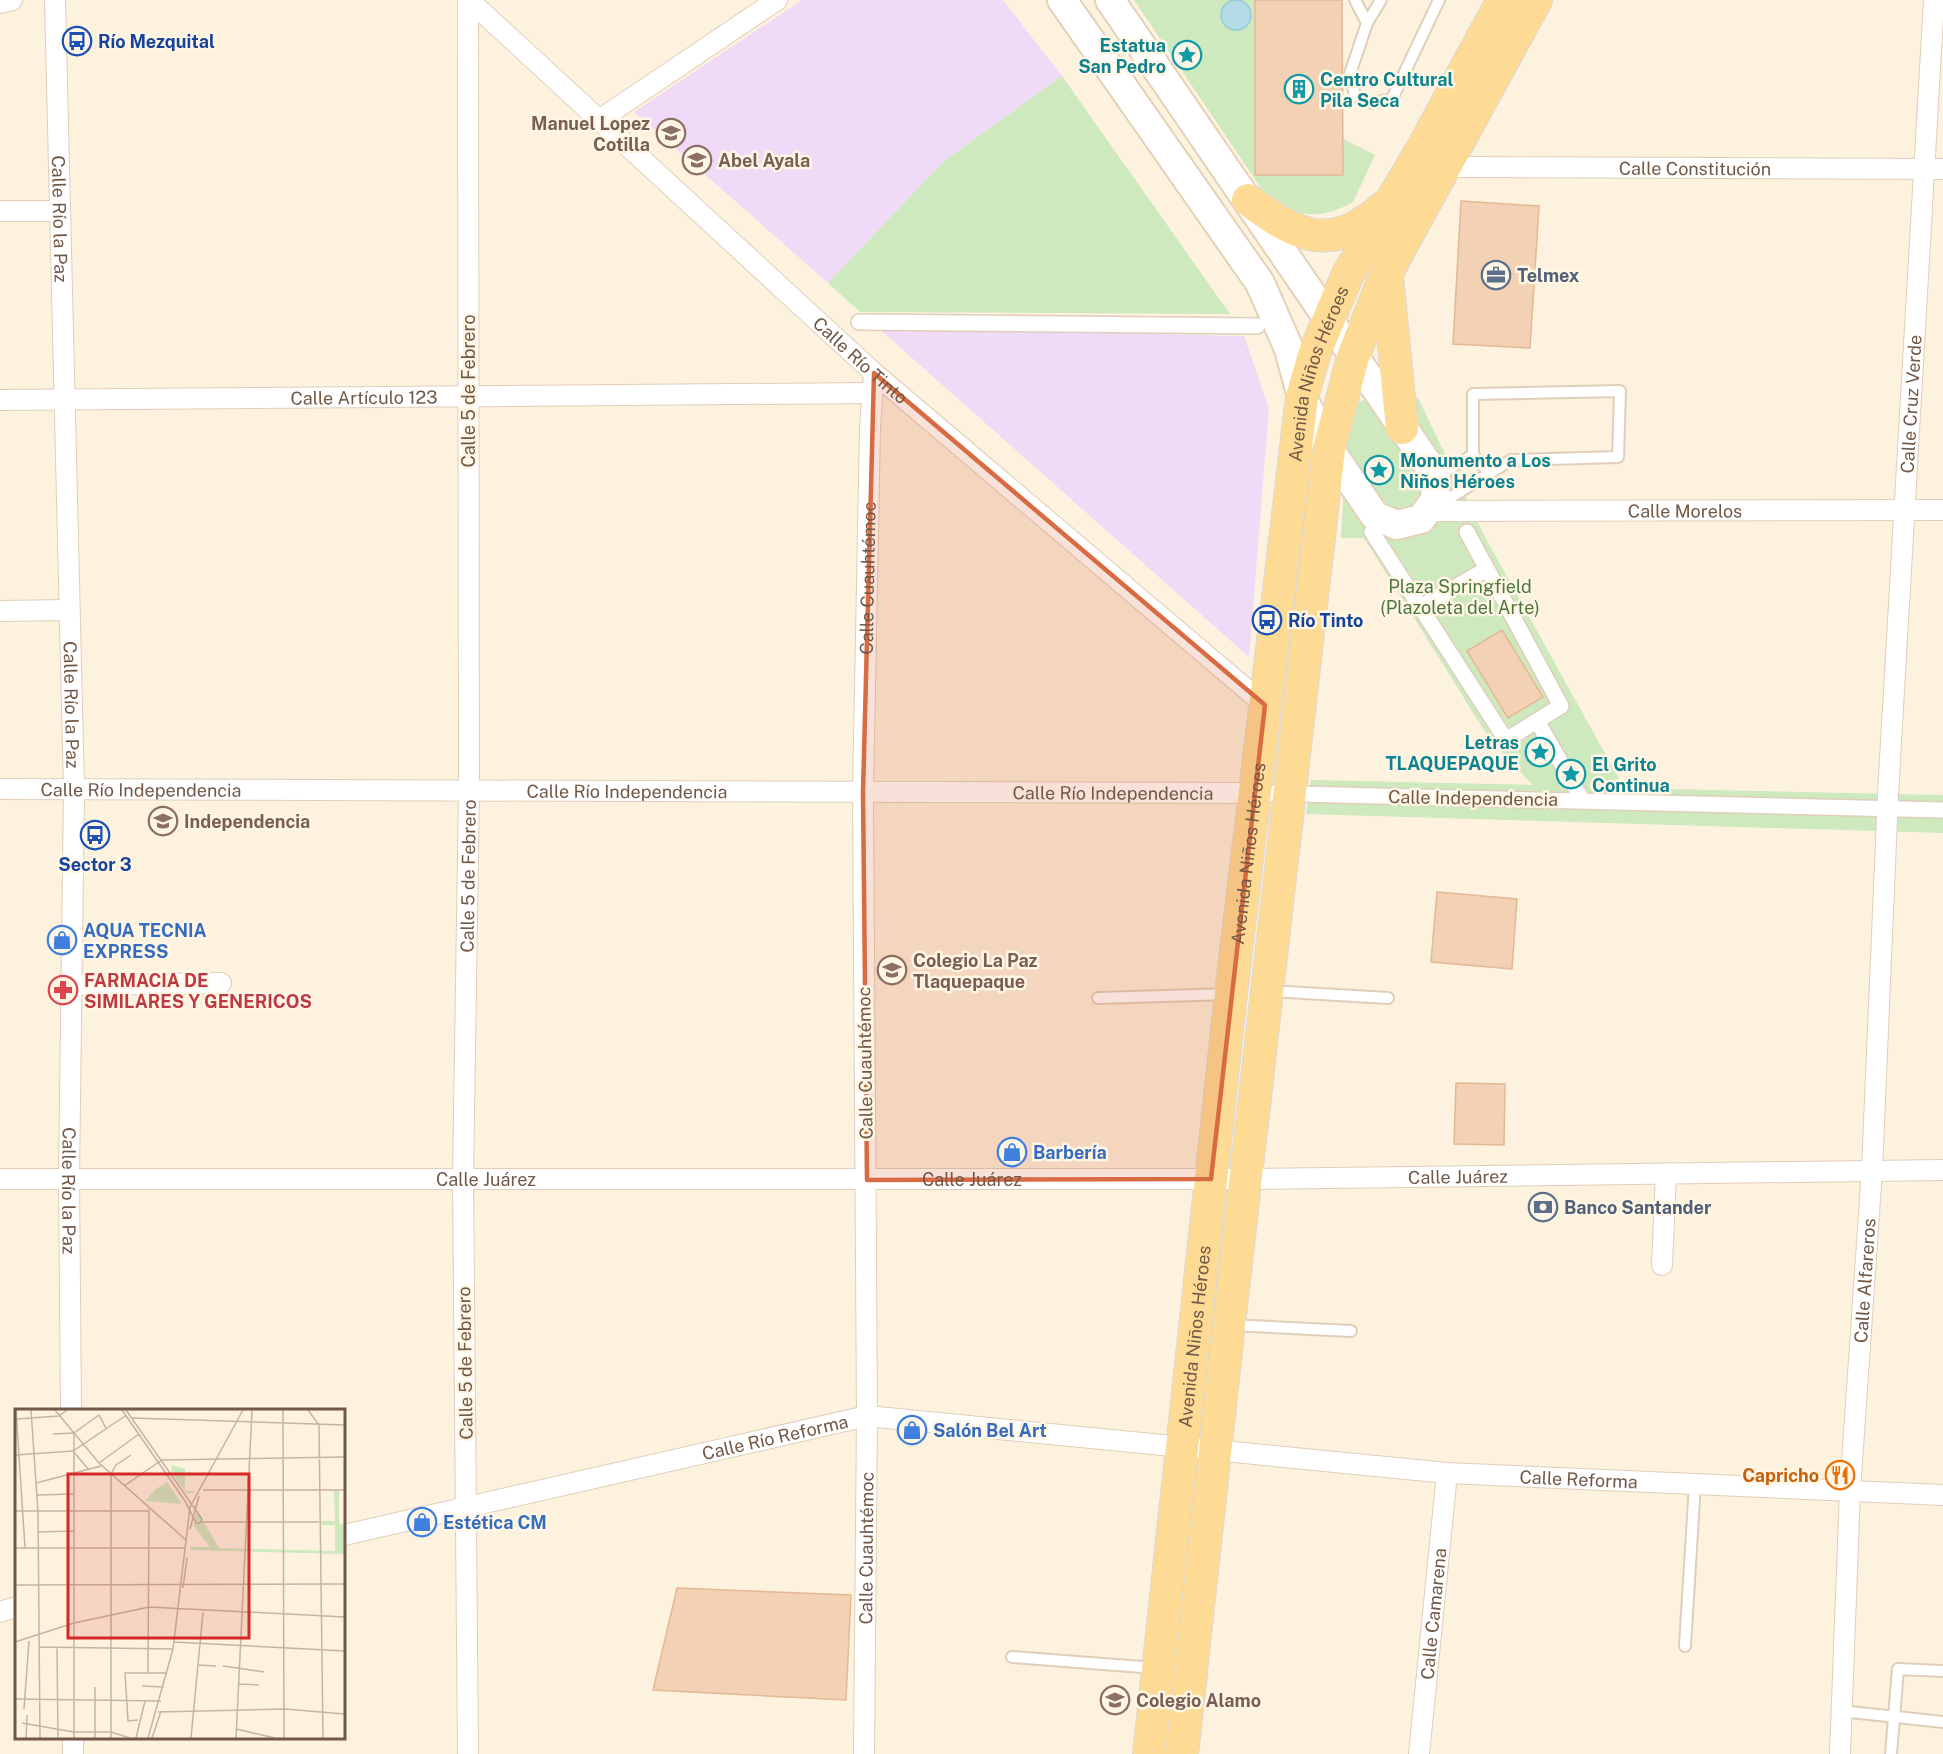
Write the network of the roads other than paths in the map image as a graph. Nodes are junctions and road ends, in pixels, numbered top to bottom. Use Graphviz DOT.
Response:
graph roads {
  1 [pos="12,0"];
  2 [pos="55,0"];
  3 [pos="469,0"];
  4 [pos="777,0"];
  5 [pos="1062,0"];
  6 [pos="1110,0"];
  7 [pos="1356,0"];
  8 [pos="1381,0"];
  9 [pos="1439,0"];
  10 [pos="1503,0"];
  11 [pos="1536,0"];
  12 [pos="1934,0"];
  13 [pos="0,3"];
  14 [pos="1367,23"];
  15 [pos="599,120"];
  16 [pos="1446,167"];
  17 [pos="1934,169"];
  18 [pos="1248,200"];
  19 [pos="1392,200"];
  20 [pos="60,211"];
  21 [pos="0,212"];
  22 [pos="1386,274"];
  23 [pos="1328,316"];
  24 [pos="859,322"];
  25 [pos="1257,326"];
  26 [pos="1353,357"];
  27 [pos="874,373"];
  28 [pos="872,393"];
  29 [pos="468,396"];
  30 [pos="1302,397"];
  31 [pos="0,400"];
  32 [pos="65,400"];
  33 [pos="1402,428"];
  34 [pos="1329,449"];
  35 [pos="1473,455"];
  36 [pos="1490,473"];
  37 [pos="1436,476"];
  38 [pos="1904,510"];
  39 [pos="1943,510"];
  40 [pos="1429,511"];
  41 [pos="1372,532"];
  42 [pos="1467,532"];
  43 [pos="1487,569"];
  44 [pos="1419,608"];
  45 [pos="69,610"];
  46 [pos="0,611"];
  47 [pos="1265,705"];
  48 [pos="1537,721"];
  49 [pos="0,789"];
  50 [pos="74,790"];
  51 [pos="469,791"];
  52 [pos="862,792"];
  53 [pos="1256,793"];
  54 [pos="1289,794"];
  55 [pos="1583,801"];
  56 [pos="1887,808"];
  57 [pos="1943,810"];
  58 [pos="221,983"];
  59 [pos="72,985"];
  60 [pos="1266,991"];
  61 [pos="1232,994"];
  62 [pos="1098,998"];
  63 [pos="1388,998"];
  64 [pos="1872,1170"];
  65 [pos="1943,1170"];
  66 [pos="1666,1173"];
  67 [pos="69,1178"];
  68 [pos="463,1178"];
  69 [pos="0,1179"];
  70 [pos="1211,1179"];
  71 [pos="1245,1179"];
  72 [pos="867,1180"];
  73 [pos="1662,1265"];
  74 [pos="1228,1324"];
  75 [pos="1351,1331"];
  76 [pos="71,1409"];
  77 [pos="867,1416"];
  78 [pos="1181,1448"];
  79 [pos="1215,1451"];
  80 [pos="1447,1473"];
  81 [pos="1695,1484"];
  82 [pos="1850,1491"];
  83 [pos="1943,1495"];
  84 [pos="467,1509"];
  85 [pos="345,1534"];
  86 [pos="15,1607"];
  87 [pos="0,1612"];
  88 [pos="1685,1646"];
  89 [pos="1012,1657"];
  90 [pos="1158,1668"];
  91 [pos="1943,1671"];
  92 [pos="1841,1711"];
  93 [pos="1894,1717"];
  94 [pos="1943,1722"];
  95 [pos="468,1754"];
  96 [pos="864,1754"];
  97 [pos="1149,1754"];
  98 [pos="1182,1754"];
  99 [pos="1419,1754"];
  100 [pos="1840,1754"];
  101 [pos="1891,1754"];
  1 -- 13 [label="street"];
  2 -- 20 [label="street, Calle Río la Paz"];
  3 -- 15 [label="street, Calle Río Tinto"];
  3 -- 29 [label="street, Calle 5 de Febrero"];
  4 -- 15 [label="street"];
  5 -- 30 [label="main road"];
  6 -- 18 [label="main road"];
  7 -- 14 [label="lane"];
  8 -- 14 [label="lane"];
  9 -- 14 [label="lane"];
  10 -- 19 [label="main road, Avenida Niños Héroes"];
  11 -- 16 [label="main road, Avenida Niños Héroes"];
  12 -- 17 [label="street, Calle Cruz Verde"];
  15 -- 27 [label="street, Calle Río Tinto"];
  16 -- 17 [label="street, Calle Constitución"];
  16 -- 22 [label="main road, Avenida Niños Héroes"];
  17 -- 38 [label="street, Calle Cruz Verde"];
  18 -- 19 [label="main road"];
  18 -- 23 [label="main road"];
  19 -- 23 [label="main road, Avenida Niños Héroes"];
  20 -- 21 [label="street"];
  20 -- 32 [label="street, Calle Río la Paz"];
  22 -- 26 [label="main road, Avenida Niños Héroes"];
  22 -- 33 [label="main road"];
  23 -- 26 [label="main road"];
  23 -- 30 [label="main road, Avenida Niños Héroes"];
  24 -- 25 [label="street"];
  26 -- 33 [label="main road"];
  26 -- 34 [label="main road, Avenida Niños Héroes"];
  27 -- 28 [label="street, Calle Cuauhtémoc"];
  27 -- 47 [label="street, Calle Río Tinto"];
  28 -- 29 [label="street, Calle Artículo 123"];
  28 -- 52 [label="street, Calle Cuauhtémoc"];
  29 -- 32 [label="street, Calle Artículo 123"];
  29 -- 51 [label="street, Calle 5 de Febrero"];
  30 -- 34 [label="main road"];
  30 -- 47 [label="main road, Avenida Niños Héroes"];
  31 -- 32 [label="street, Calle Artículo 123"];
  32 -- 45 [label="street, Calle Río la Paz"];
  33 -- 37 [label="main road"];
  34 -- 40 [label="main road"];
  34 -- 54 [label="main road, Avenida Niños Héroes"];
  35 -- 36 [label="lane"];
  35 -- 36 [label="lane"];
  35 -- 37 [label="lane"];
  36 -- 40 [label="lane"];
  37 -- 40 [label="main road"];
  38 -- 39 [label="street, Calle Morelos"];
  38 -- 40 [label="street, Calle Morelos"];
  38 -- 56 [label="street, Calle Cruz Verde"];
  41 -- 44 [label="street"];
  42 -- 43 [label="street"];
  43 -- 44 [label="street"];
  43 -- 48 [label="street"];
  44 -- 48 [label="street"];
  45 -- 46 [label="street"];
  45 -- 50 [label="street, Calle Río la Paz"];
  47 -- 53 [label="main road, Avenida Niños Héroes"];
  48 -- 55 [label="street"];
  49 -- 50 [label="street, Calle Río Independencia"];
  50 -- 51 [label="street, Calle Río Independencia"];
  50 -- 59 [label="street, Calle Río la Paz"];
  51 -- 52 [label="street, Calle Río Independencia"];
  51 -- 68 [label="street, Calle 5 de Febrero"];
  52 -- 53 [label="street, Calle Río Independencia"];
  52 -- 72 [label="street, Calle Cuauhtémoc"];
  53 -- 54 [label="street, Calle Independencia"];
  53 -- 61 [label="main road, Avenida Niños Héroes"];
  54 -- 55 [label="street, Calle Independencia"];
  54 -- 60 [label="main road, Avenida Niños Héroes"];
  55 -- 56 [label="street, Calle Independencia"];
  56 -- 57 [label="street, Calle Independencia"];
  56 -- 64 [label="street, Calle Alfareros"];
  58 -- 59 [label="street"];
  59 -- 67 [label="street, Calle Río la Paz"];
  60 -- 63 [label="lane"];
  60 -- 71 [label="main road, Avenida Niños Héroes"];
  61 -- 62 [label="lane"];
  61 -- 70 [label="main road, Avenida Niños Héroes"];
  64 -- 65 [label="street, Calle Juárez"];
  64 -- 66 [label="street, Calle Juárez"];
  64 -- 82 [label="street, Calle Alfareros"];
  66 -- 71 [label="street, Calle Juárez"];
  66 -- 73 [label="street"];
  67 -- 68 [label="street, Calle Juárez"];
  67 -- 69 [label="street, Calle Juárez"];
  67 -- 76 [label="street, Calle Río la Paz"];
  68 -- 72 [label="street, Calle Juárez"];
  68 -- 84 [label="street, Calle 5 de Febrero"];
  70 -- 71 [label="street, Calle Juárez"];
  70 -- 72 [label="street, Calle Juárez"];
  70 -- 78 [label="main road, Avenida Niños Héroes"];
  71 -- 74 [label="main road, Avenida Niños Héroes"];
  72 -- 77 [label="street, Calle Cuauhtémoc"];
  74 -- 75 [label="lane"];
  74 -- 79 [label="main road, Avenida Niños Héroes"];
  77 -- 78 [label="street, Calle Río Reforma"];
  77 -- 84 [label="street, Calle Río Reforma"];
  77 -- 96 [label="street, Calle Cuauhtémoc"];
  78 -- 79 [label="street, Calle Río Reforma"];
  78 -- 90 [label="main road, Avenida Niños Héroes"];
  79 -- 80 [label="street, Calle Reforma"];
  79 -- 98 [label="main road, Avenida Niños Héroes"];
  80 -- 81 [label="street, Calle Reforma"];
  80 -- 99 [label="street, Calle Camarena"];
  81 -- 82 [label="street, Calle Reforma"];
  81 -- 88 [label="lane"];
  82 -- 83 [label="street, Calle Reforma"];
  82 -- 92 [label="street, Calle Alfareros"];
  84 -- 85 [label="street, Calle Río Reforma"];
  84 -- 95 [label="street, Calle 5 de Febrero"];
  86 -- 87 [label="street"];
  89 -- 90 [label="lane"];
  90 -- 97 [label="main road, Avenida Niños Héroes"];
  91 -- 93 [label="lane"];
  92 -- 93 [label="lane"];
  92 -- 100 [label="street, Calle Alfareros"];
  93 -- 94 [label="lane"];
  93 -- 101 [label="lane"];
}
